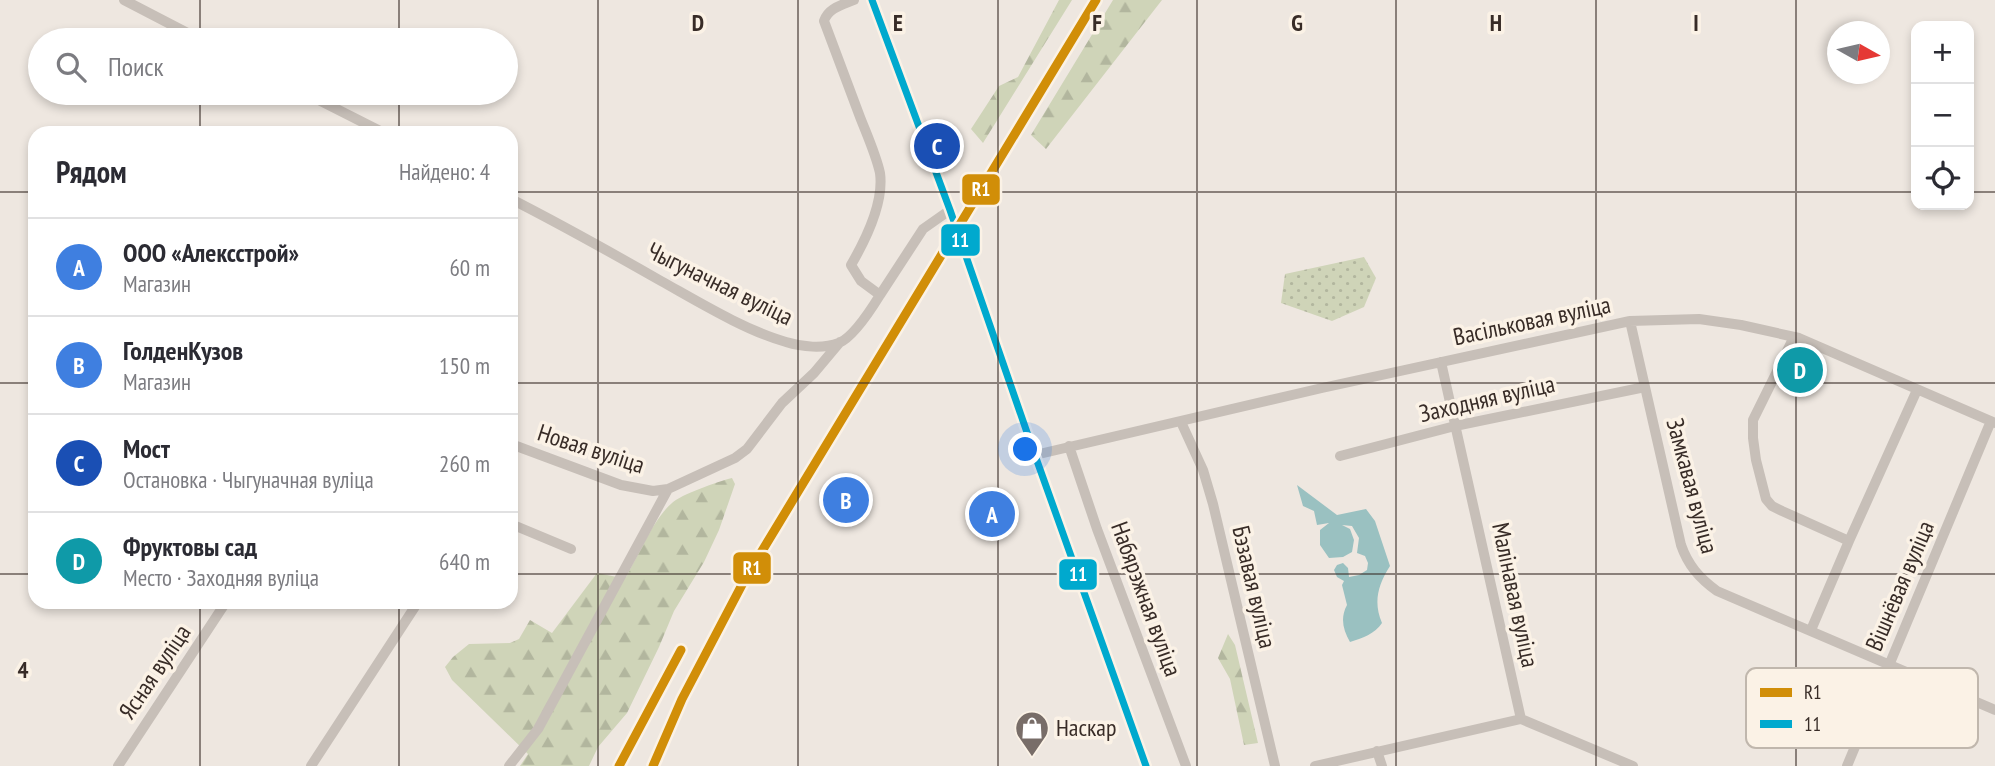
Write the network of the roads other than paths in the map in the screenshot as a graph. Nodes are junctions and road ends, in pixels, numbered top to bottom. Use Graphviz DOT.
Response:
graph roads {
  1 [pos="124,0"];
  2 [pos="854,0"];
  3 [pos="872,0"];
  4 [pos="178,28"];
  5 [pos="329,105"];
  6 [pos="370,126"];
  7 [pos="518,203"];
  8 [pos="950,210"];
  9 [pos="880,295"];
  10 [pos="1630,321"];
  11 [pos="1794,337"];
  12 [pos="840,342"];
  13 [pos="1441,362"];
  14 [pos="1644,387"];
  15 [pos="1917,390"];
  16 [pos="1181,422"];
  17 [pos="1993,422"];
  18 [pos="1455,426"];
  19 [pos="518,446"];
  20 [pos="1069,446"];
  21 [pos="1035,455"];
  22 [pos="1340,456"];
  23 [pos="668,489"];
  24 [pos="518,527"];
  25 [pos="1849,541"];
  26 [pos="571,549"];
  27 [pos="221,609"];
  28 [pos="413,609"];
  29 [pos="1811,630"];
  30 [pos="1890,665"];
  31 [pos="1889,668"];
  32 [pos="1897,668"];
  33 [pos="1978,703"];
  34 [pos="1995,710"];
  35 [pos="1521,719"];
  36 [pos="1855,748"];
  37 [pos="1377,751"];
  38 [pos="118,766"];
  39 [pos="311,766"];
  40 [pos="509,766"];
  41 [pos="1146,766"];
  42 [pos="1186,766"];
  43 [pos="1275,766"];
  44 [pos="1315,766"];
  45 [pos="1382,766"];
  46 [pos="1633,766"];
  47 [pos="1847,766"];
  1 -- 4 [label="street"];
  2 -- 9 [label="street"];
  3 -- 8 [label="street"];
  5 -- 6 [label="street"];
  7 -- 12 [label="street, Чыгуначная вуліца"];
  8 -- 9 [label="street"];
  8 -- 21 [label="street"];
  9 -- 12 [label="street"];
  10 -- 11 [label="street, Васільковая вуліца"];
  10 -- 13 [label="street, Васільковая вуліца"];
  10 -- 14 [label="street, Замкавая вуліца"];
  11 -- 15 [label="street, Васільковая вуліца"];
  11 -- 25 [label="street"];
  12 -- 23 [label="street, Новая вуліца"];
  13 -- 16 [label="street, Васільковая вуліца"];
  13 -- 18 [label="street, Малінавая вуліца"];
  14 -- 18 [label="street, Заходняя вуліца"];
  14 -- 29 [label="street, Замкавая вуліца"];
  15 -- 17 [label="street, Васільковая вуліца"];
  15 -- 25 [label="street"];
  16 -- 20 [label="street, Васільковая вуліца"];
  16 -- 43 [label="street, Бэзавая вуліца"];
  17 -- 30 [label="street, Вішнёвая вуліца"];
  18 -- 22 [label="street, Заходняя вуліца"];
  18 -- 35 [label="street, Малінавая вуліца"];
  19 -- 23 [label="street, Новая вуліца"];
  20 -- 21 [label="street, Васільковая вуліца"];
  20 -- 42 [label="street, Набярэжная вуліца"];
  21 -- 41 [label="street"];
  23 -- 40 [label="street"];
  24 -- 26 [label="street"];
  25 -- 29 [label="street"];
  27 -- 38 [label="street, Ясная вуліца"];
  28 -- 39 [label="street"];
  29 -- 30 [label="street, Замкавая вуліца"];
  30 -- 31 [label="street, Вішнёвая вуліца"];
  30 -- 32 [label="street, Замкавая вуліца"];
  33 -- 34 [label="street, Замкавая вуліца"];
  35 -- 37 [label="street"];
  35 -- 46 [label="street"];
  36 -- 47 [label="street, Вішнёвая вуліца"];
  37 -- 44 [label="street"];
  37 -- 45 [label="street"];
}
